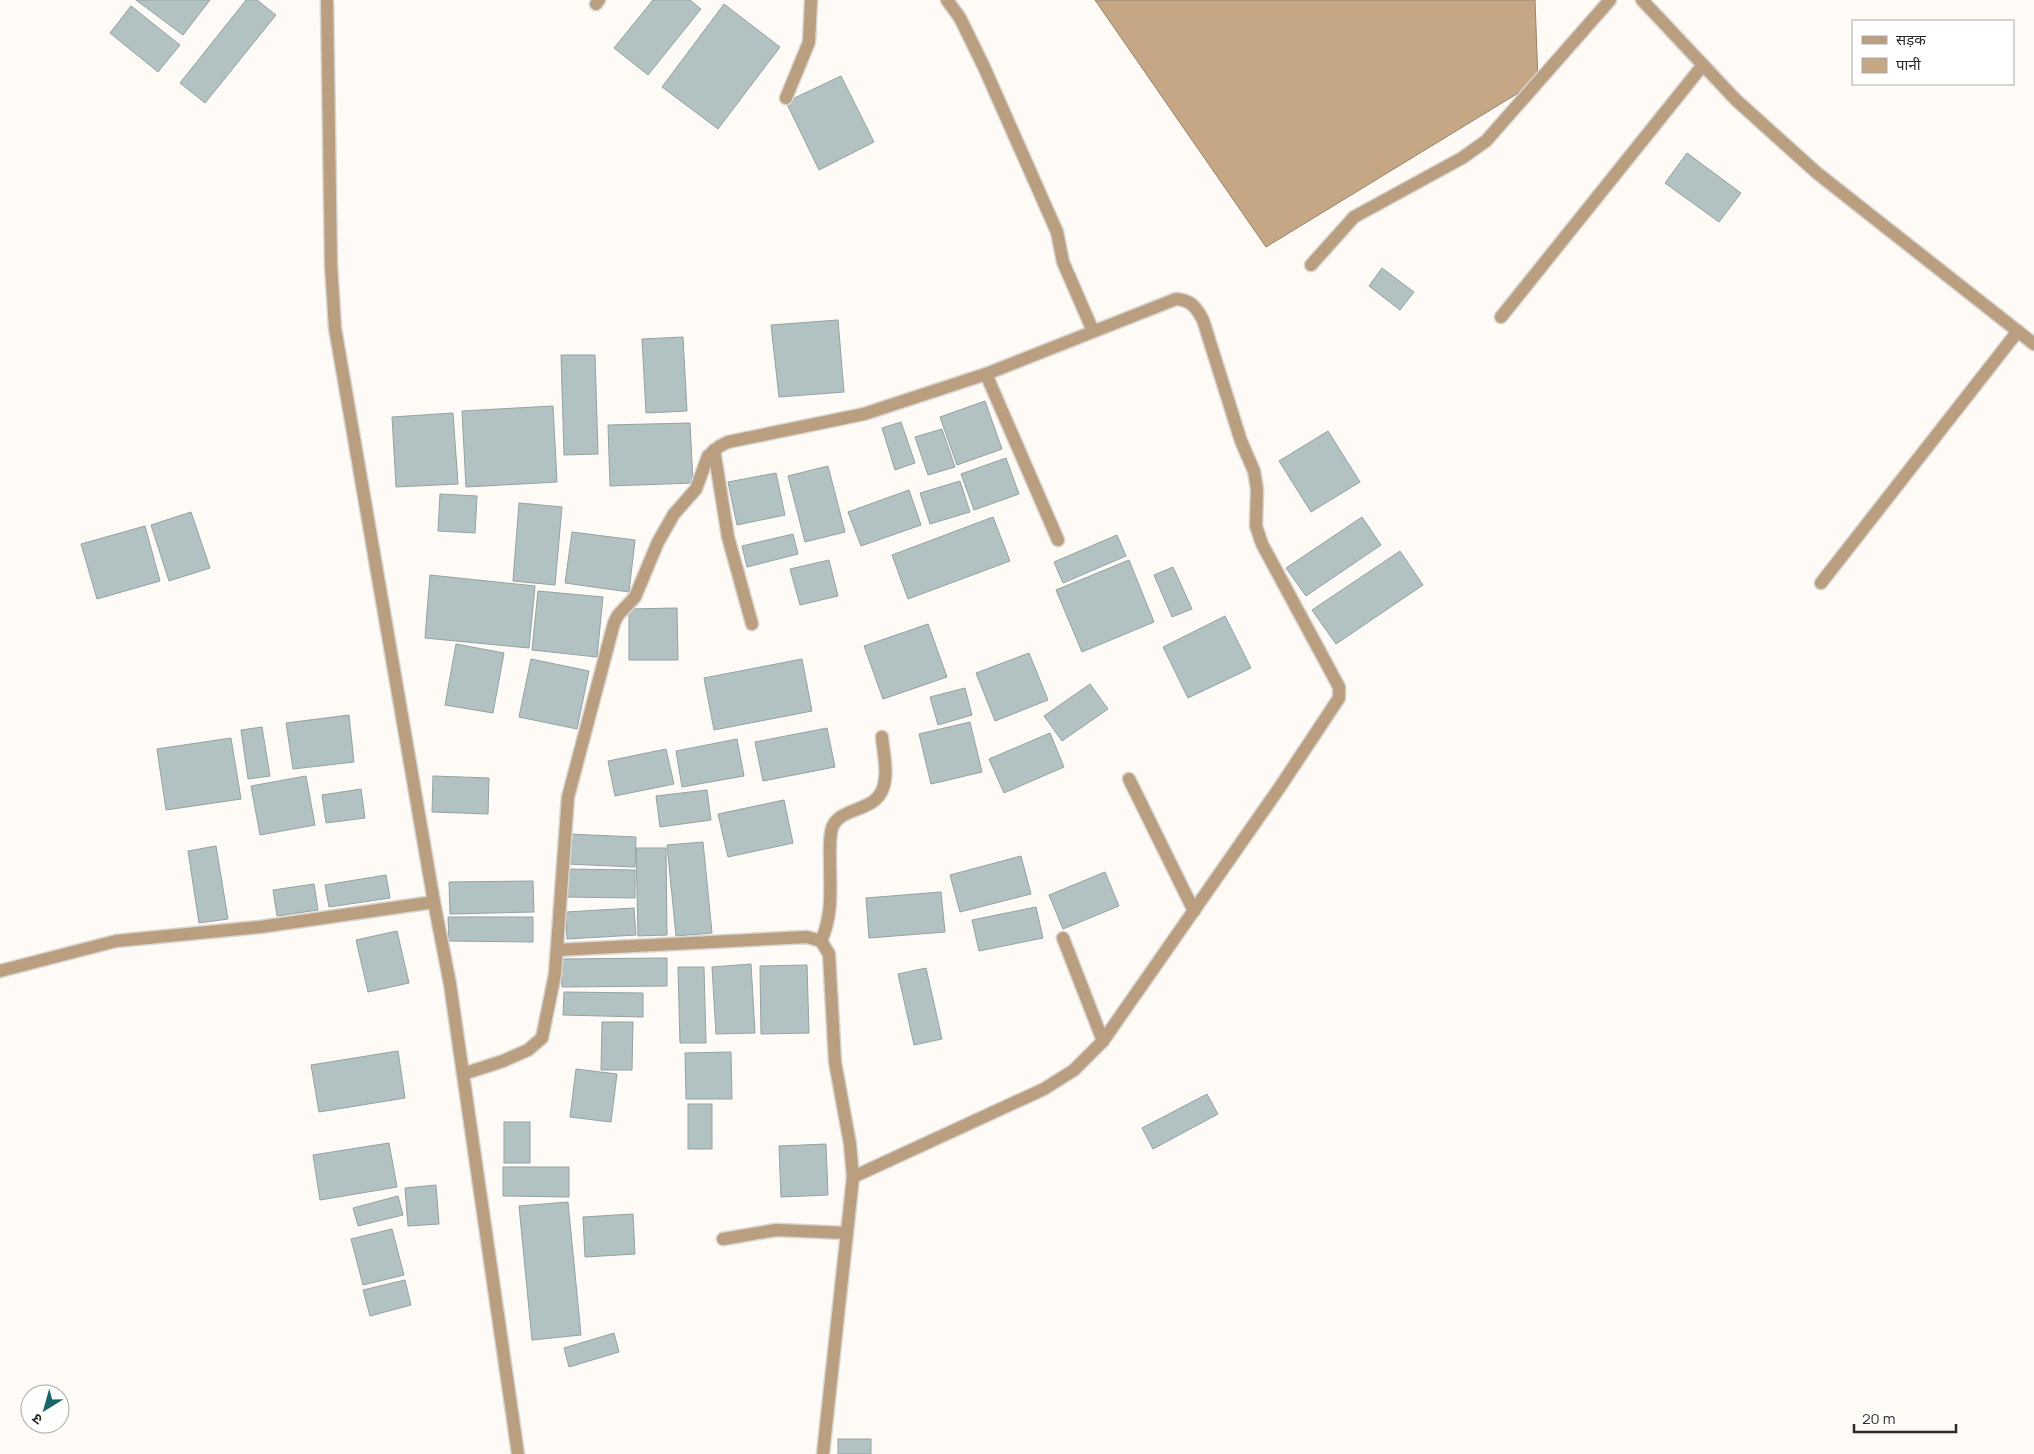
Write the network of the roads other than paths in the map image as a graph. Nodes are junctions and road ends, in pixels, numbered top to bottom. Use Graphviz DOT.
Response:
graph roads {
  1 [pos="327,0"];
  2 [pos="812,0"];
  3 [pos="947,0"];
  4 [pos="1610,0"];
  5 [pos="1642,0"];
  6 [pos="1703,65"];
  7 [pos="786,98"];
  8 [pos="1311,265"];
  9 [pos="1501,317"];
  10 [pos="1093,331"];
  11 [pos="2018,331"];
  12 [pos="2034,344"];
  13 [pos="986,374"];
  14 [pos="714,450"];
  15 [pos="1058,540"];
  16 [pos="1821,583"];
  17 [pos="752,624"];
  18 [pos="882,737"];
  19 [pos="1129,778"];
  20 [pos="434,902"];
  21 [pos="1194,911"];
  22 [pos="1063,938"];
  23 [pos="821,941"];
  24 [pos="557,950"];
  25 [pos="0,972"];
  26 [pos="1103,1041"];
  27 [pos="463,1074"];
  28 [pos="853,1177"];
  29 [pos="847,1233"];
  30 [pos="723,1239"];
  31 [pos="518,1454"];
  32 [pos="823,1454"];
  1 -- 20 [label="street"];
  2 -- 7 [label="street"];
  3 -- 10 [label="street"];
  4 -- 8 [label="street"];
  5 -- 6 [label="street"];
  6 -- 9 [label="street"];
  6 -- 11 [label="street"];
  10 -- 13 [label="street"];
  10 -- 21 [label="street"];
  11 -- 12 [label="street"];
  11 -- 16 [label="street"];
  13 -- 14 [label="street"];
  13 -- 15 [label="street"];
  14 -- 17 [label="street"];
  14 -- 24 [label="street"];
  18 -- 23 [label="street"];
  19 -- 21 [label="street"];
  20 -- 25 [label="street"];
  20 -- 27 [label="street"];
  21 -- 26 [label="street"];
  22 -- 26 [label="street"];
  23 -- 24 [label="street"];
  23 -- 28 [label="street"];
  24 -- 27 [label="street"];
  26 -- 28 [label="street"];
  27 -- 31 [label="street"];
  28 -- 29 [label="street"];
  29 -- 30 [label="street"];
  29 -- 32 [label="street"];
}
